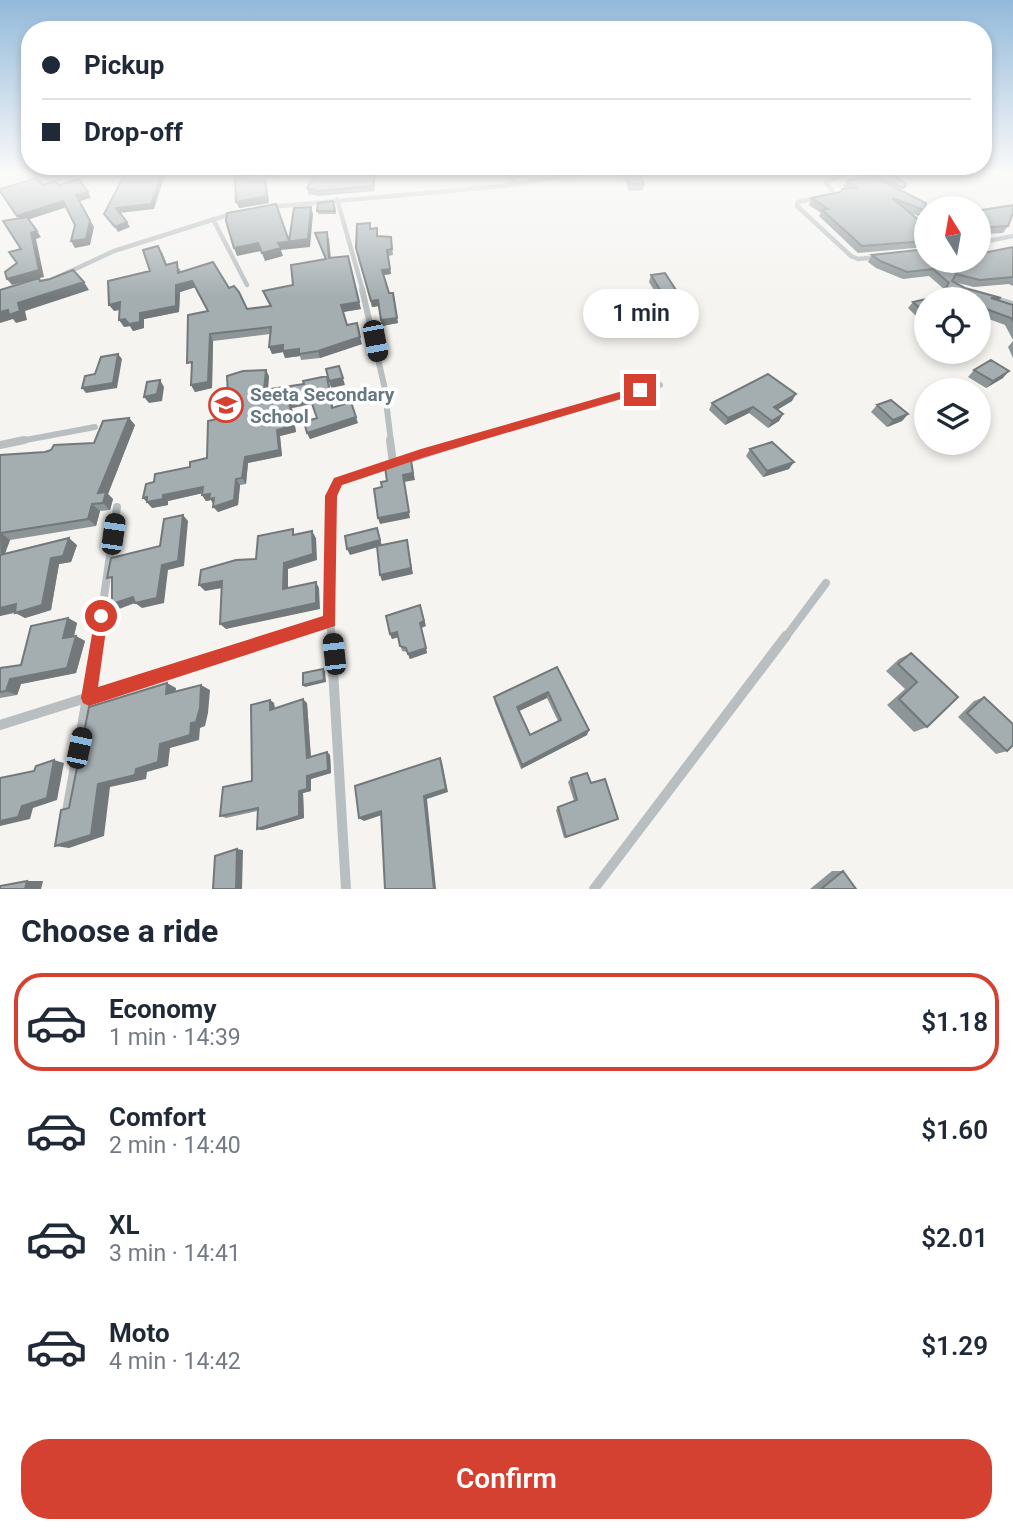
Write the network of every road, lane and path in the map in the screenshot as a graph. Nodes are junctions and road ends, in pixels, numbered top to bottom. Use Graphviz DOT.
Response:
graph roads {
  1 [pos="233,213"];
  2 [pos="341,213"];
  3 [pos="805,213"];
  4 [pos="213,219"];
  5 [pos="1013,236"];
  6 [pos="991,240"];
  7 [pos="888,256"];
  8 [pos="48,280"];
  9 [pos="247,285"];
  10 [pos="991,297"];
  11 [pos="1013,304"];
  12 [pos="660,384"];
  13 [pos="95,427"];
  14 [pos="0,445"];
  15 [pos="393,463"];
  16 [pos="117,507"];
  17 [pos="826,583"];
  18 [pos="330,621"];
  19 [pos="89,698"];
  20 [pos="0,724"];
  21 [pos="64,828"];
  22 [pos="346,889"];
  23 [pos="594,889"];
  1 -- 4 [label="street"];
  2 -- 15 [label="street"];
  3 -- 7 [label="street"];
  4 -- 8 [label="street"];
  4 -- 9 [label="street"];
  5 -- 6 [label="street"];
  10 -- 11 [label="street"];
  12 -- 15 [label="street"];
  13 -- 14 [label="street"];
  15 -- 18 [label="street"];
  16 -- 19 [label="street"];
  17 -- 23 [label="street"];
  18 -- 19 [label="street"];
  18 -- 22 [label="street"];
  19 -- 20 [label="street"];
  19 -- 21 [label="street"];
}
